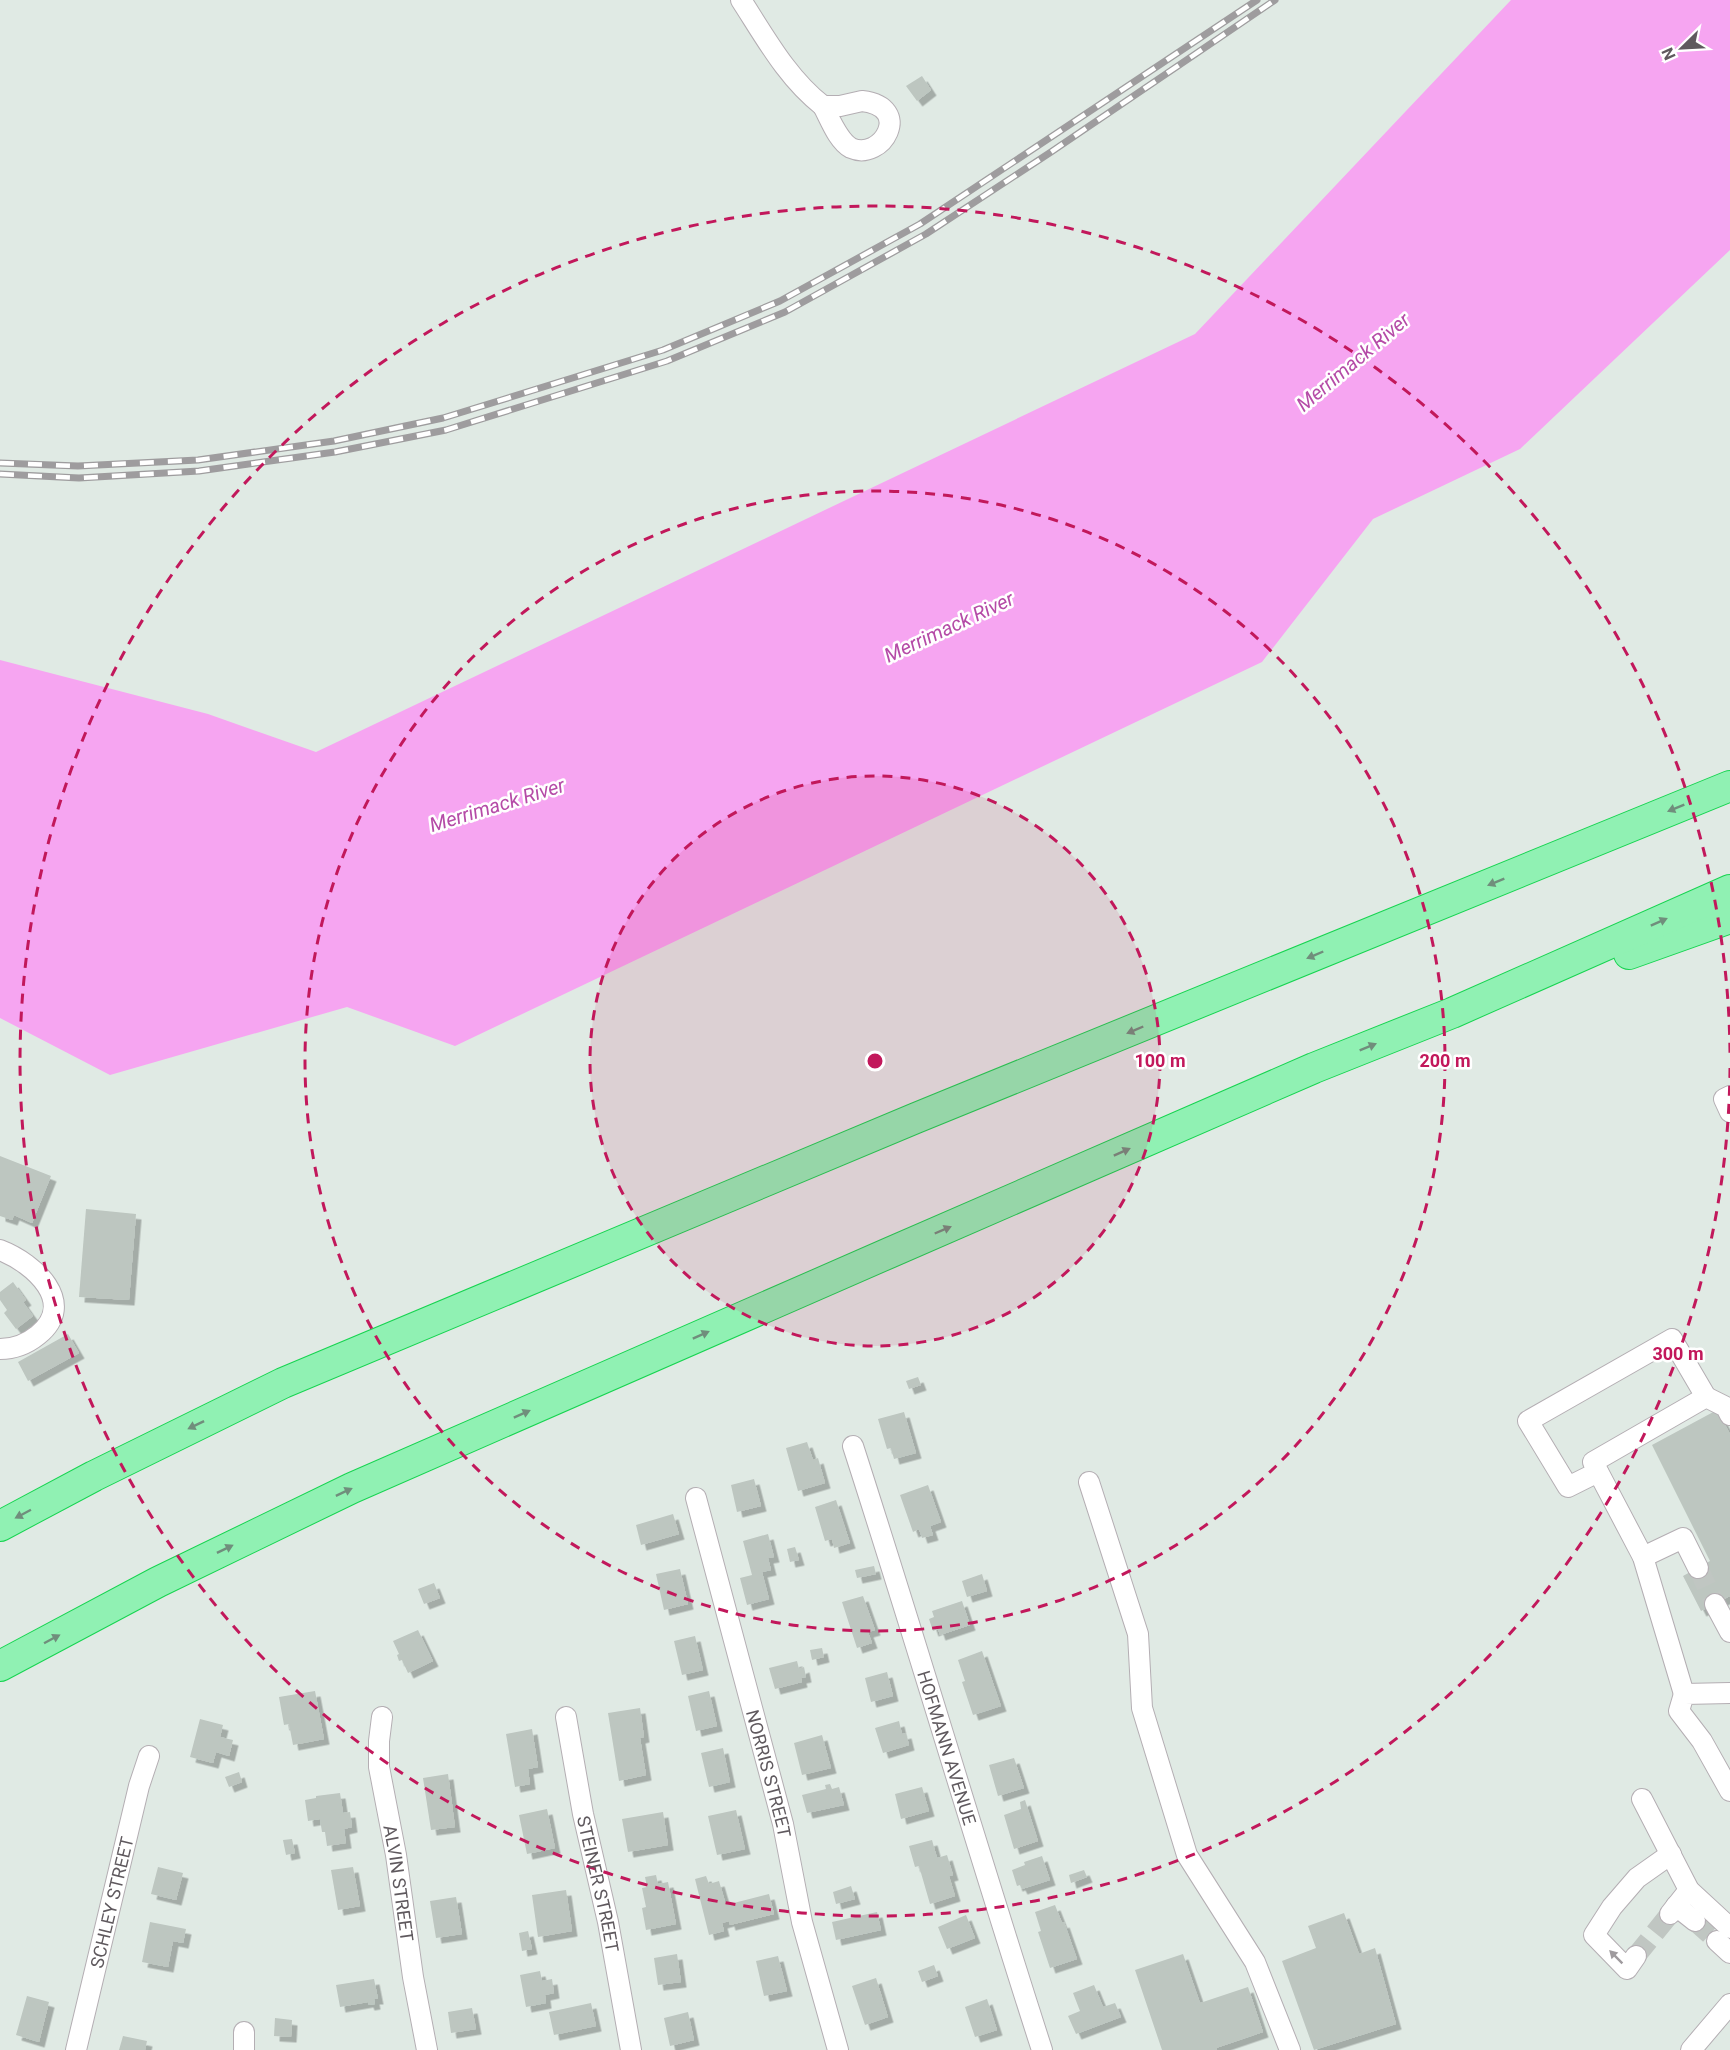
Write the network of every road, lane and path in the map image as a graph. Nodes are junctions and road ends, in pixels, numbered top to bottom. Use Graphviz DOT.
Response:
graph roads {
  1 [pos="741,0"];
  2 [pos="823,106"];
  3 [pos="1730,786"];
  4 [pos="1730,891"];
  5 [pos="1730,918"];
  6 [pos="1452,1013"];
  7 [pos="1730,1096"];
  8 [pos="1730,1112"];
  9 [pos="0,1250"];
  10 [pos="0,1349"];
  11 [pos="1706,1397"];
  12 [pos="1730,1415"];
  13 [pos="853,1446"];
  14 [pos="1598,1472"];
  15 [pos="1089,1482"];
  16 [pos="696,1498"];
  17 [pos="0,1526"];
  18 [pos="1643,1557"];
  19 [pos="1698,1568"];
  20 [pos="1715,1604"];
  21 [pos="1730,1632"];
  22 [pos="0,1666"];
  23 [pos="1684,1694"];
  24 [pos="1730,1694"];
  25 [pos="382,1717"];
  26 [pos="566,1717"];
  27 [pos="149,1756"];
  28 [pos="1730,1791"];
  29 [pos="1642,1799"];
  30 [pos="1671,1854"];
  31 [pos="1689,1890"];
  32 [pos="1695,1921"];
  33 [pos="1726,1941"];
  34 [pos="1636,1956"];
  35 [pos="1730,2004"];
  36 [pos="76,2050"];
  37 [pos="427,2050"];
  38 [pos="631,2050"];
  39 [pos="838,2050"];
  40 [pos="1042,2050"];
  41 [pos="1290,2050"];
  42 [pos="1691,2050"];
  1 -- 2 [label="street"];
  3 -- 17 [label="highway, one-way"];
  6 -- 4 [label="highway, one-way"];
  5 -- 6 [label="highway"];
  22 -- 6 [label="highway, one-way"];
  7 -- 8 [label="street"];
  9 -- 10 [label="street"];
  11 -- 12 [label="street"];
  11 -- 14 [label="street"];
  11 -- 14 [label="street"];
  13 -- 40 [label="street, HOFMANN AVENUE"];
  14 -- 18 [label="street"];
  15 -- 41 [label="street"];
  16 -- 39 [label="street, NORRIS STREET"];
  18 -- 19 [label="street"];
  18 -- 23 [label="street"];
  20 -- 21 [label="street"];
  23 -- 24 [label="street"];
  23 -- 28 [label="street"];
  25 -- 37 [label="street, ALVIN STREET"];
  26 -- 38 [label="street, STEINER STREET"];
  27 -- 36 [label="street, SCHLEY STREET"];
  29 -- 30 [label="street"];
  30 -- 31 [label="street"];
  34 -- 30 [label="street, one-way"];
  31 -- 32 [label="street"];
  31 -- 33 [label="street"];
  35 -- 42 [label="street"];
}
